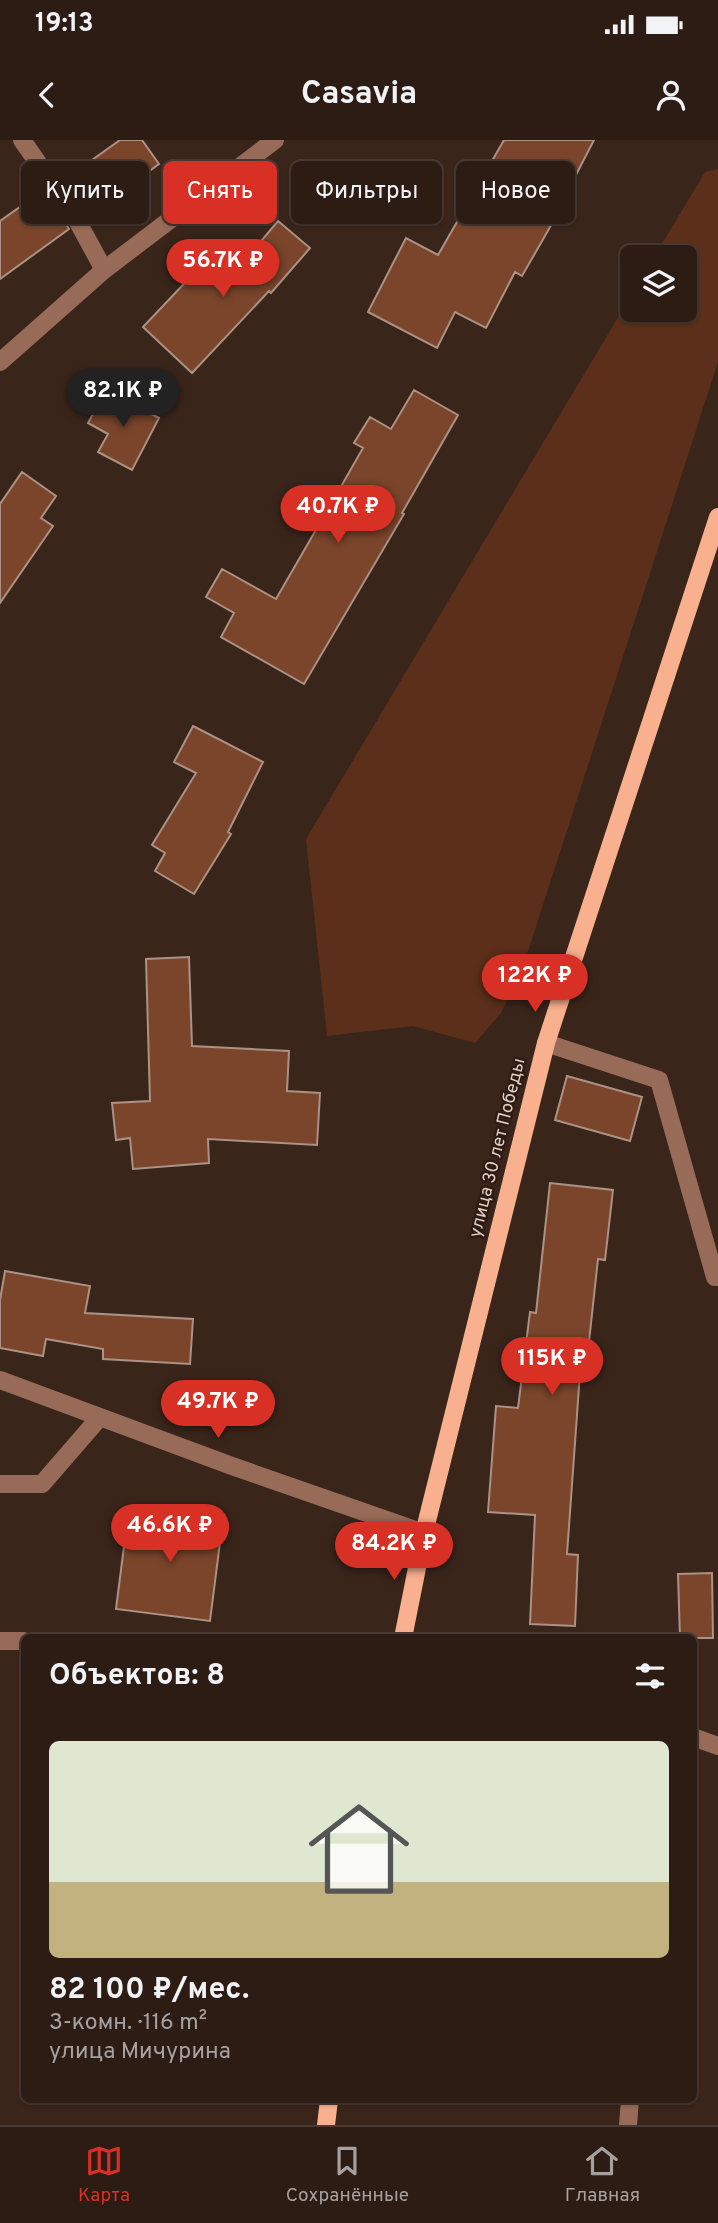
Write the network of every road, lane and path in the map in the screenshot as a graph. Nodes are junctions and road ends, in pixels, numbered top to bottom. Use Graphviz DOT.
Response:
graph roads {
  1 [pos="22,140"];
  2 [pos="275,140"];
  3 [pos="104,270"];
  4 [pos="0,362"];
  5 [pos="718,517"];
  6 [pos="545,1043"];
  7 [pos="718,1277"];
  8 [pos="0,1380"];
  9 [pos="100,1417"];
  10 [pos="0,1484"];
  11 [pos="424,1533"];
  12 [pos="404,1634"];
  13 [pos="0,1641"];
  14 [pos="21,1641"];
  15 [pos="697,1738"];
  16 [pos="718,1746"];
  17 [pos="329,2103"];
  18 [pos="630,2103"];
  19 [pos="326,2125"];
  20 [pos="628,2125"];
  1 -- 3 [label="street"];
  2 -- 3 [label="street"];
  3 -- 4 [label="street"];
  5 -- 6 [label="main road, улица 30 лет Победы"];
  6 -- 7 [label="street"];
  6 -- 11 [label="main road, улица 30 лет Победы"];
  8 -- 9 [label="street"];
  9 -- 10 [label="street"];
  9 -- 11 [label="street"];
  11 -- 12 [label="main road, улица 30 лет Победы"];
  13 -- 14 [label="street"];
  15 -- 16 [label="street"];
  17 -- 19 [label="main road"];
  18 -- 20 [label="street"];
}
